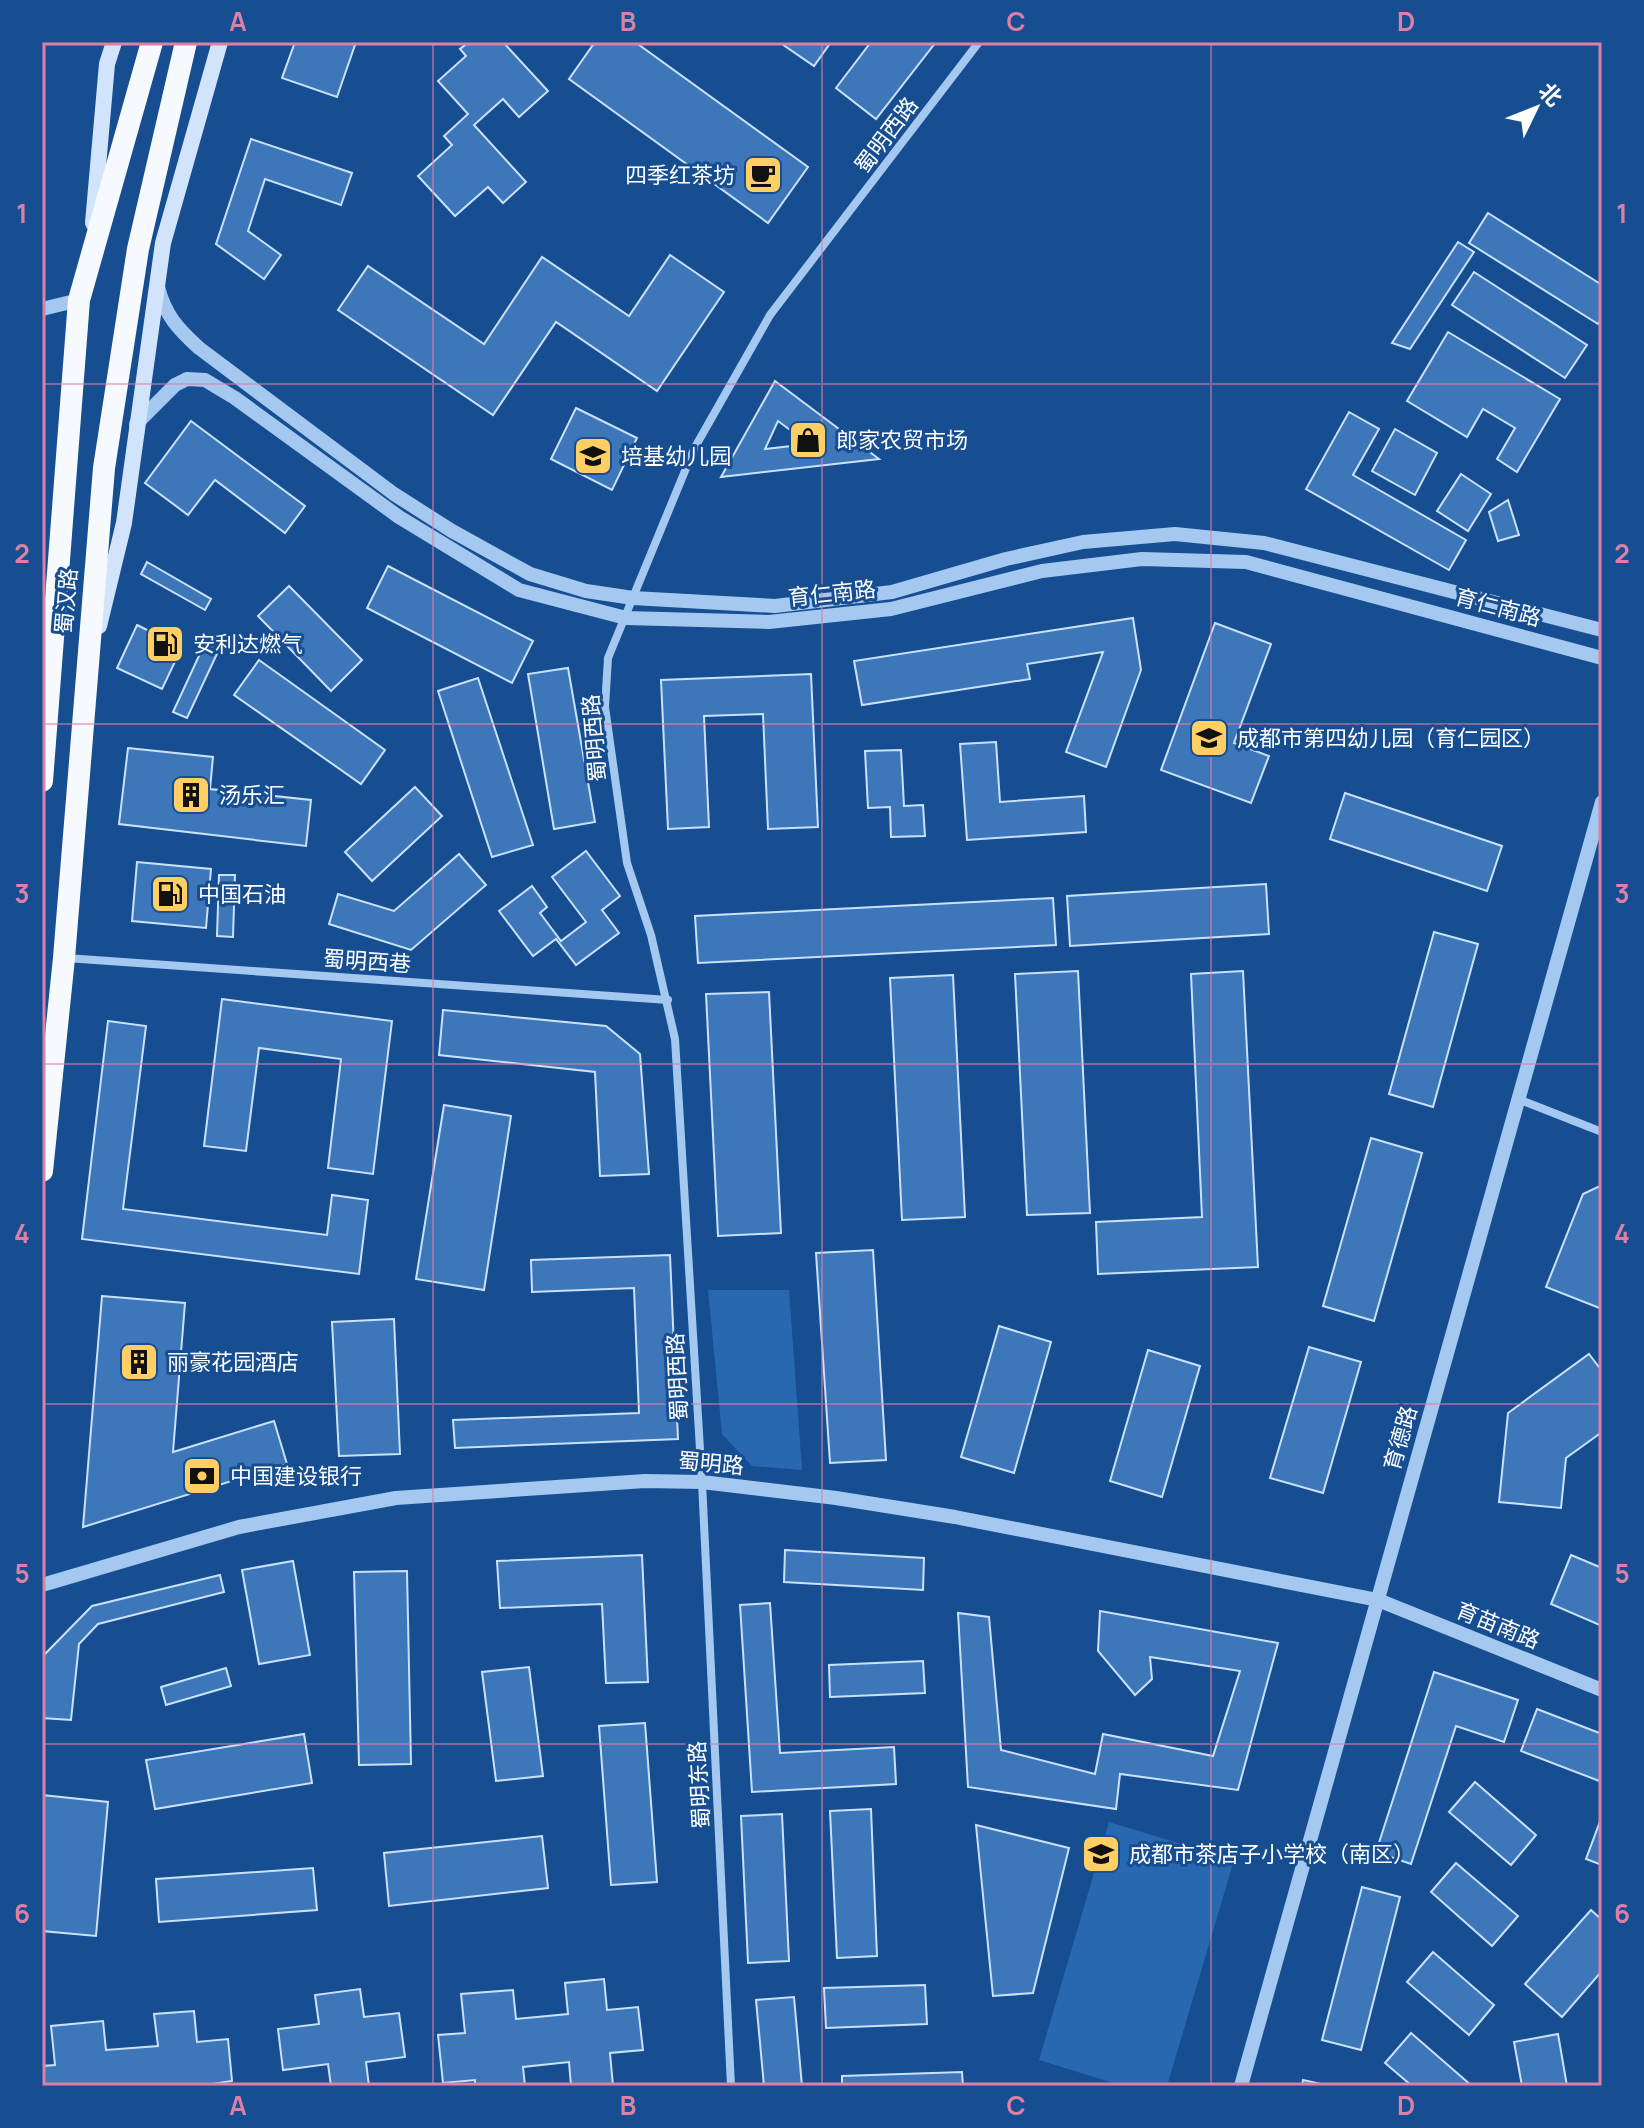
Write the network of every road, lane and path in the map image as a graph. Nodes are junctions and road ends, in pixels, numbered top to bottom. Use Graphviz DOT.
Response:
graph roads {
  1 [pos="114,42"];
  2 [pos="152,42"];
  3 [pos="186,42"];
  4 [pos="220,42"];
  5 [pos="979,42"];
  6 [pos="90,264"];
  7 [pos="157,283"];
  8 [pos="79,300"];
  9 [pos="42,309"];
  10 [pos="136,424"];
  11 [pos="633,598"];
  12 [pos="626,618"];
  13 [pos="1602,630"];
  14 [pos="1602,658"];
  15 [pos="86,678"];
  16 [pos="42,781"];
  17 [pos="1602,802"];
  18 [pos="64,958"];
  19 [pos="668,1000"];
  20 [pos="1518,1099"];
  21 [pos="1602,1132"];
  22 [pos="42,1171"];
  23 [pos="702,1482"];
  24 [pos="42,1585"];
  25 [pos="1378,1600"];
  26 [pos="1602,1690"];
  27 [pos="731,2086"];
  28 [pos="1241,2086"];
  1 -- 6 [label="main road"];
  2 -- 6 [label="highway, 蜀汉路"];
  3 -- 15 [label="highway, 蜀汉路"];
  4 -- 7 [label="main road"];
  5 -- 11 [label="street, 蜀明西路"];
  6 -- 8 [label="highway, 蜀汉路"];
  7 -- 10 [label="main road"];
  7 -- 11 [label="street"];
  8 -- 9 [label="street"];
  8 -- 16 [label="highway, 蜀汉路"];
  10 -- 12 [label="street, 育仁南路"];
  10 -- 15 [label="main road"];
  11 -- 12 [label="street, 蜀明西路"];
  11 -- 13 [label="street"];
  12 -- 14 [label="street, 育仁南路"];
  12 -- 19 [label="street, 蜀明西路"];
  15 -- 18 [label="highway, 蜀汉路"];
  17 -- 20 [label="street, 育德路"];
  18 -- 19 [label="street, 蜀明西巷"];
  18 -- 22 [label="highway, 蜀汉路"];
  19 -- 23 [label="street, 蜀明西路"];
  20 -- 21 [label="street"];
  20 -- 25 [label="street, 育德路"];
  23 -- 24 [label="street, 蜀明路"];
  23 -- 25 [label="street, 蜀明路"];
  23 -- 27 [label="street, 蜀明东路"];
  25 -- 26 [label="street, 育苗南路"];
  25 -- 28 [label="street, 育德路"];
}
